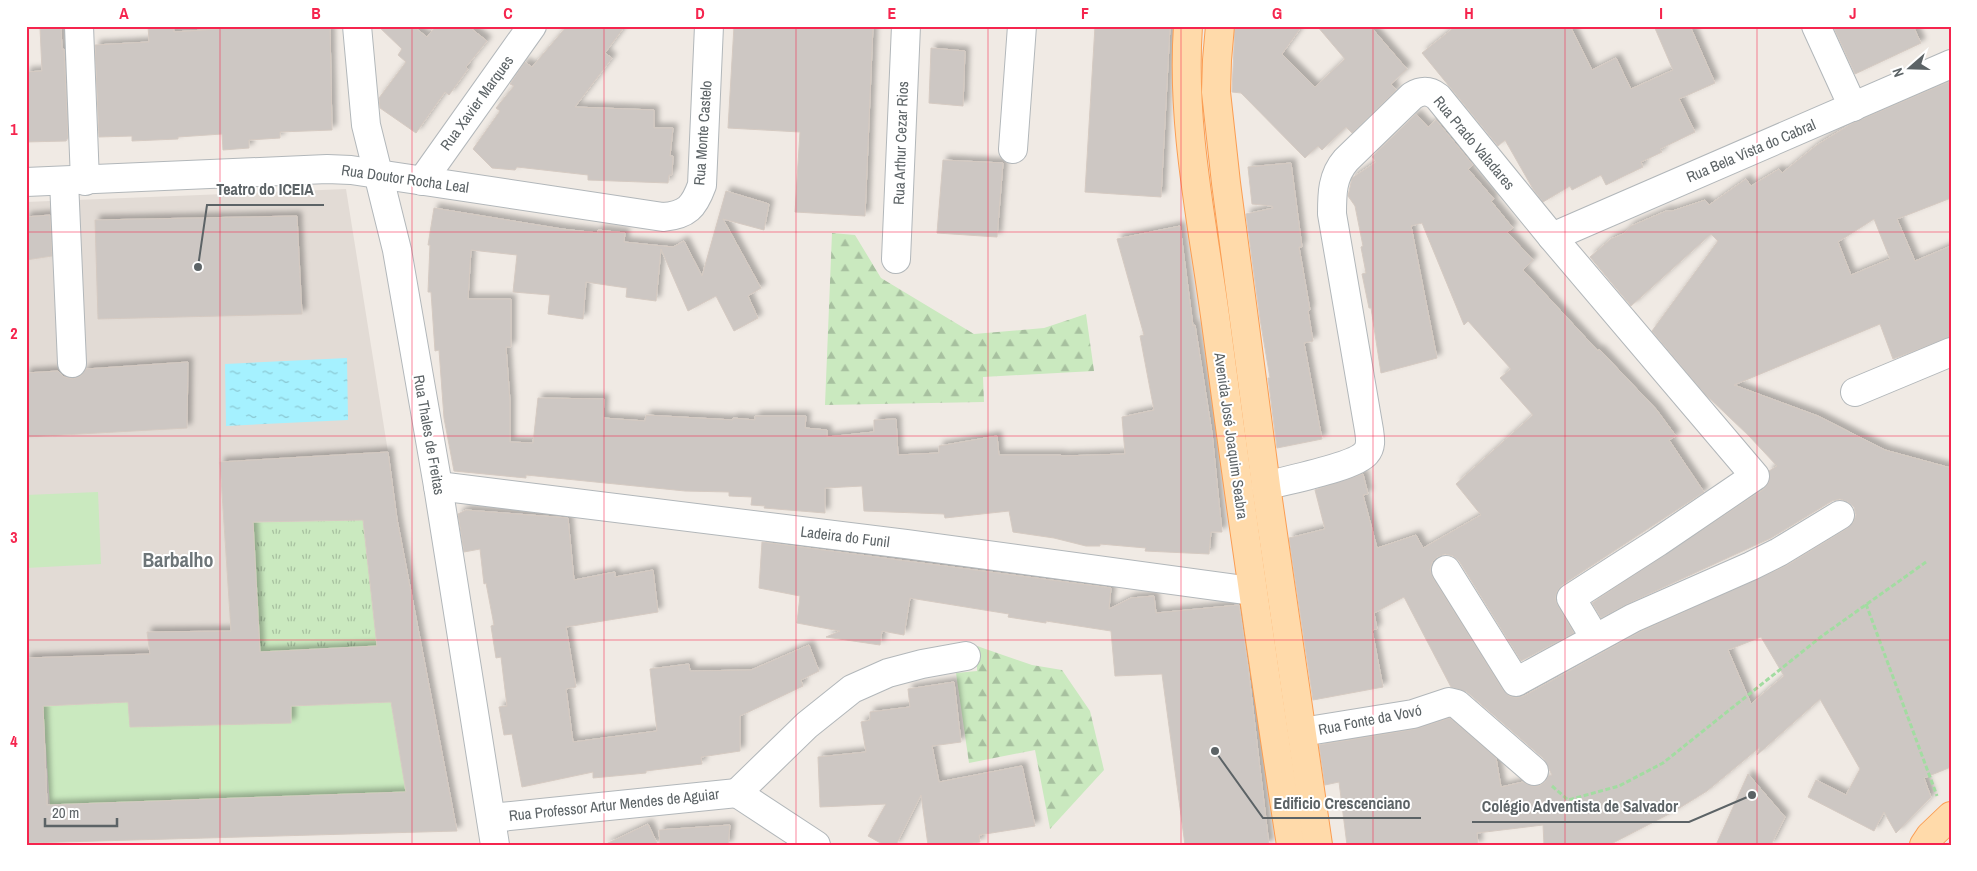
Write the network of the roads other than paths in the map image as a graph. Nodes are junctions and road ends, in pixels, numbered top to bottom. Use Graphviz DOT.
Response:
graph roads {
  1 [pos="79,26"];
  2 [pos="357,26"];
  3 [pos="532,26"];
  4 [pos="709,26"];
  5 [pos="906,26"];
  6 [pos="1022,26"];
  7 [pos="1188,26"];
  8 [pos="1220,26"];
  9 [pos="1816,26"];
  10 [pos="1951,64"];
  11 [pos="1853,106"];
  12 [pos="1014,149"];
  13 [pos="377,174"];
  14 [pos="75,181"];
  15 [pos="422,181"];
  16 [pos="26,182"];
  17 [pos="663,217"];
  18 [pos="1552,237"];
  19 [pos="896,259"];
  20 [pos="1951,352"];
  21 [pos="72,363"];
  22 [pos="1855,392"];
  23 [pos="438,486"];
  24 [pos="1266,486"];
  25 [pos="1840,515"];
  26 [pos="1446,570"];
  27 [pos="1252,591"];
  28 [pos="1595,638"];
  29 [pos="966,656"];
  30 [pos="1302,732"];
  31 [pos="1534,771"];
  32 [pos="737,793"];
  33 [pos="491,818"];
  34 [pos="1949,818"];
  35 [pos="495,845"];
  36 [pos="816,845"];
  37 [pos="1291,845"];
  38 [pos="1318,845"];
  39 [pos="1924,845"];
  1 -- 14 [label="street"];
  2 -- 13 [label="street, Rua Thales de Freitas"];
  3 -- 15 [label="street, Rua Xavier Marques"];
  4 -- 17 [label="street, Rua Monte Castelo"];
  5 -- 19 [label="street, Rua Arthur Cezar Rios"];
  6 -- 12 [label="street"];
  7 -- 27 [label="main road, Avenida José Joaquim Seabra"];
  8 -- 24 [label="main road, Avenida José Joaquim Seabra"];
  9 -- 11 [label="street"];
  10 -- 11 [label="street, Rua Bela Vista do Cabral"];
  11 -- 18 [label="street, Rua Bela Vista do Cabral"];
  13 -- 14 [label="street, Rua Doutor Rocha Leal"];
  13 -- 15 [label="street, Rua Doutor Rocha Leal"];
  13 -- 23 [label="street, Rua Thales de Freitas"];
  14 -- 16 [label="street, Rua Doutor Rocha Leal"];
  14 -- 21 [label="street"];
  15 -- 17 [label="street, Rua Doutor Rocha Leal"];
  18 -- 24 [label="street, Rua Prado Valadares"];
  18 -- 28 [label="street, Rua Prado Valadares"];
  20 -- 22 [label="street"];
  23 -- 27 [label="street, Ladeira do Funil"];
  23 -- 33 [label="street, Rua Thales de Freitas"];
  24 -- 30 [label="main road, Avenida José Joaquim Seabra"];
  25 -- 28 [label="street"];
  26 -- 28 [label="street"];
  27 -- 37 [label="main road, Avenida José Joaquim Seabra"];
  29 -- 32 [label="street"];
  30 -- 31 [label="street, Rua Fonte da Vovó"];
  30 -- 38 [label="main road, Avenida José Joaquim Seabra"];
  32 -- 33 [label="street, Rua Professor Artur Mendes de Aguiar"];
  32 -- 36 [label="street"];
  33 -- 35 [label="street, Rua Thales de Freitas"];
  34 -- 39 [label="main road"];
}
